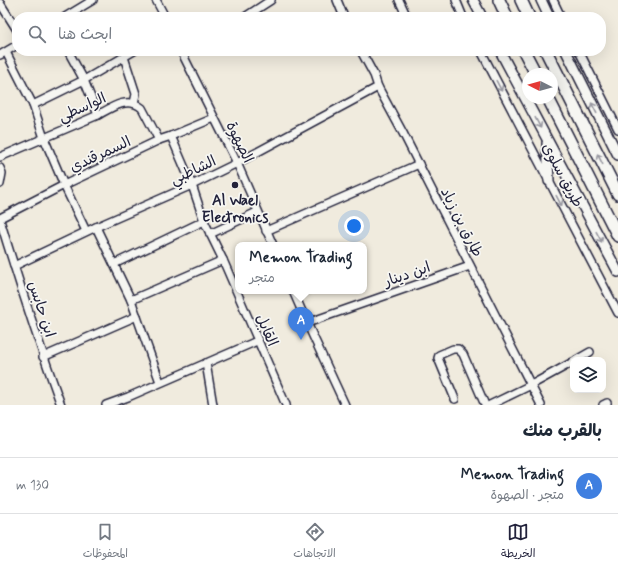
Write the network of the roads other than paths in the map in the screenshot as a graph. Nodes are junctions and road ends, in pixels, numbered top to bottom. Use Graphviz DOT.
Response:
graph roads {
  1 [pos="93,0"];
  2 [pos="156,0"];
  3 [pos="271,0"];
  4 [pos="336,0"];
  5 [pos="399,0"];
  6 [pos="456,0"];
  7 [pos="473,0"];
  8 [pos="499,0"];
  9 [pos="521,0"];
  10 [pos="540,0"];
  11 [pos="553,0"];
  12 [pos="0,3"];
  13 [pos="73,12"];
  14 [pos="162,12"];
  15 [pos="251,12"];
  16 [pos="342,12"];
  17 [pos="404,12"];
  18 [pos="462,12"];
  19 [pos="479,12"];
  20 [pos="505,12"];
  21 [pos="527,12"];
  22 [pos="546,12"];
  23 [pos="559,12"];
  24 [pos="12,22"];
  25 [pos="12,48"];
  26 [pos="3,53"];
  27 [pos="71,56"];
  28 [pos="185,56"];
  29 [pos="364,56"];
  30 [pos="484,56"];
  31 [pos="503,56"];
  32 [pos="527,56"];
  33 [pos="549,56"];
  34 [pos="568,56"];
  35 [pos="582,56"];
  36 [pos="124,57"];
  37 [pos="533,68"];
  38 [pos="84,80"];
  39 [pos="378,87"];
  40 [pos="134,103"];
  41 [pos="551,104"];
  42 [pos="33,105"];
  43 [pos="98,115"];
  44 [pos="214,118"];
  45 [pos="618,129"];
  46 [pos="171,136"];
  47 [pos="44,138"];
  48 [pos="159,140"];
  49 [pos="547,140"];
  50 [pos="618,155"];
  51 [pos="0,157"];
  52 [pos="237,163"];
  53 [pos="418,164"];
  54 [pos="0,168"];
  55 [pos="549,181"];
  56 [pos="0,184"];
  57 [pos="64,185"];
  58 [pos="192,185"];
  59 [pos="618,194"];
  60 [pos="257,212"];
  61 [pos="0,219"];
  62 [pos="204,221"];
  63 [pos="96,227"];
  64 [pos="86,231"];
  65 [pos="266,231"];
  66 [pos="210,234"];
  67 [pos="618,236"];
  68 [pos="272,242"];
  69 [pos="223,260"];
  70 [pos="114,264"];
  71 [pos="14,266"];
  72 [pos="470,266"];
  73 [pos="618,272"];
  74 [pos="235,289"];
  75 [pos="237,294"];
  76 [pos="294,294"];
  77 [pos="131,300"];
  78 [pos="618,313"];
  79 [pos="137,316"];
  80 [pos="307,323"];
  81 [pos="257,341"];
  82 [pos="590,352"];
  83 [pos="44,357"];
  84 [pos="581,357"];
  85 [pos="206,363"];
  86 [pos="570,364"];
  87 [pos="160,382"];
  88 [pos="531,386"];
  89 [pos="128,397"];
  90 [pos="455,399"];
  91 [pos="61,405"];
  92 [pos="106,405"];
  93 [pos="130,405"];
  94 [pos="213,405"];
  95 [pos="286,405"];
  96 [pos="345,405"];
  97 [pos="485,405"];
  98 [pos="490,405"];
  99 [pos="541,405"];
  1 -- 13 [label="street"];
  2 -- 14 [label="street"];
  3 -- 15 [label="street"];
  4 -- 16 [label="street"];
  5 -- 17 [label="street"];
  6 -- 18 [label="street"];
  7 -- 19 [label="main road"];
  8 -- 20 [label="highway"];
  9 -- 21 [label="highway"];
  10 -- 22 [label="main road"];
  11 -- 23 [label="street"];
  12 -- 24 [label="street"];
  25 -- 26 [label="street"];
  26 -- 42 [label="street"];
  27 -- 38 [label="street"];
  28 -- 44 [label="street, الصهوة"];
  29 -- 39 [label="street, طارق بن زياد"];
  30 -- 55 [label="street, طريق سلوى, one-way"];
  31 -- 49 [label="main road, طريق سلوى, one-way"];
  32 -- 37 [label="highway"];
  59 -- 33 [label="highway, one-way"];
  50 -- 34 [label="main road, one-way"];
  35 -- 45 [label="street"];
  36 -- 38 [label="street"];
  36 -- 40 [label="street"];
  38 -- 42 [label="street"];
  38 -- 43 [label="street"];
  39 -- 52 [label="street, الشاطبي"];
  39 -- 53 [label="street, طارق بن زياد"];
  40 -- 43 [label="street, الواسطي"];
  40 -- 48 [label="street"];
  41 -- 67 [label="highway, طريق سلوى"];
  42 -- 47 [label="street"];
  43 -- 47 [label="street, الواسطي"];
  44 -- 46 [label="street, السمرقندي"];
  44 -- 52 [label="street, الصهوة"];
  46 -- 48 [label="street, السمرقندي"];
  46 -- 58 [label="street, القابل"];
  47 -- 51 [label="street, الواسطي"];
  47 -- 57 [label="street"];
  48 -- 57 [label="street, السمرقندي"];
  49 -- 55 [label="main road"];
  49 -- 73 [label="main road, طريق سلوى, one-way"];
  52 -- 58 [label="street, الشاطبي"];
  52 -- 60 [label="street, الصهوة"];
  53 -- 65 [label="street"];
  53 -- 72 [label="street, طارق بن زياد"];
  54 -- 56 [label="street"];
  55 -- 78 [label="street, طريق سلوى, one-way"];
  57 -- 61 [label="street, السمرقندي"];
  57 -- 64 [label="street"];
  58 -- 62 [label="street, القابل"];
  58 -- 63 [label="street, الشاطبي"];
  60 -- 65 [label="street, الصهوة"];
  60 -- 66 [label="street"];
  61 -- 71 [label="street, ابن حابس"];
  62 -- 66 [label="street, القابل"];
  62 -- 70 [label="street"];
  63 -- 64 [label="street, الشاطبي"];
  63 -- 70 [label="street"];
  64 -- 71 [label="street, الشاطبي"];
  65 -- 68 [label="street, الصهوة"];
  66 -- 69 [label="street, القابل"];
  69 -- 74 [label="street, القابل"];
  69 -- 77 [label="street"];
  70 -- 77 [label="street"];
  71 -- 83 [label="street, ابن حابس"];
  72 -- 80 [label="street, ابن دينار"];
  72 -- 88 [label="street, طارق بن زياد"];
  75 -- 81 [label="street, القابل"];
  76 -- 80 [label="street"];
  77 -- 79 [label="street"];
  79 -- 83 [label="street"];
  79 -- 87 [label="street"];
  80 -- 96 [label="street"];
  81 -- 85 [label="street"];
  81 -- 95 [label="street, القابل"];
  82 -- 84 [label="street"];
  83 -- 91 [label="street, ابن حابس"];
  85 -- 87 [label="street"];
  85 -- 94 [label="street"];
  86 -- 88 [label="street"];
  87 -- 89 [label="street"];
  88 -- 98 [label="street"];
  88 -- 99 [label="street, طارق بن زياد"];
  89 -- 92 [label="street"];
  89 -- 93 [label="street"];
  90 -- 97 [label="street"];
}
